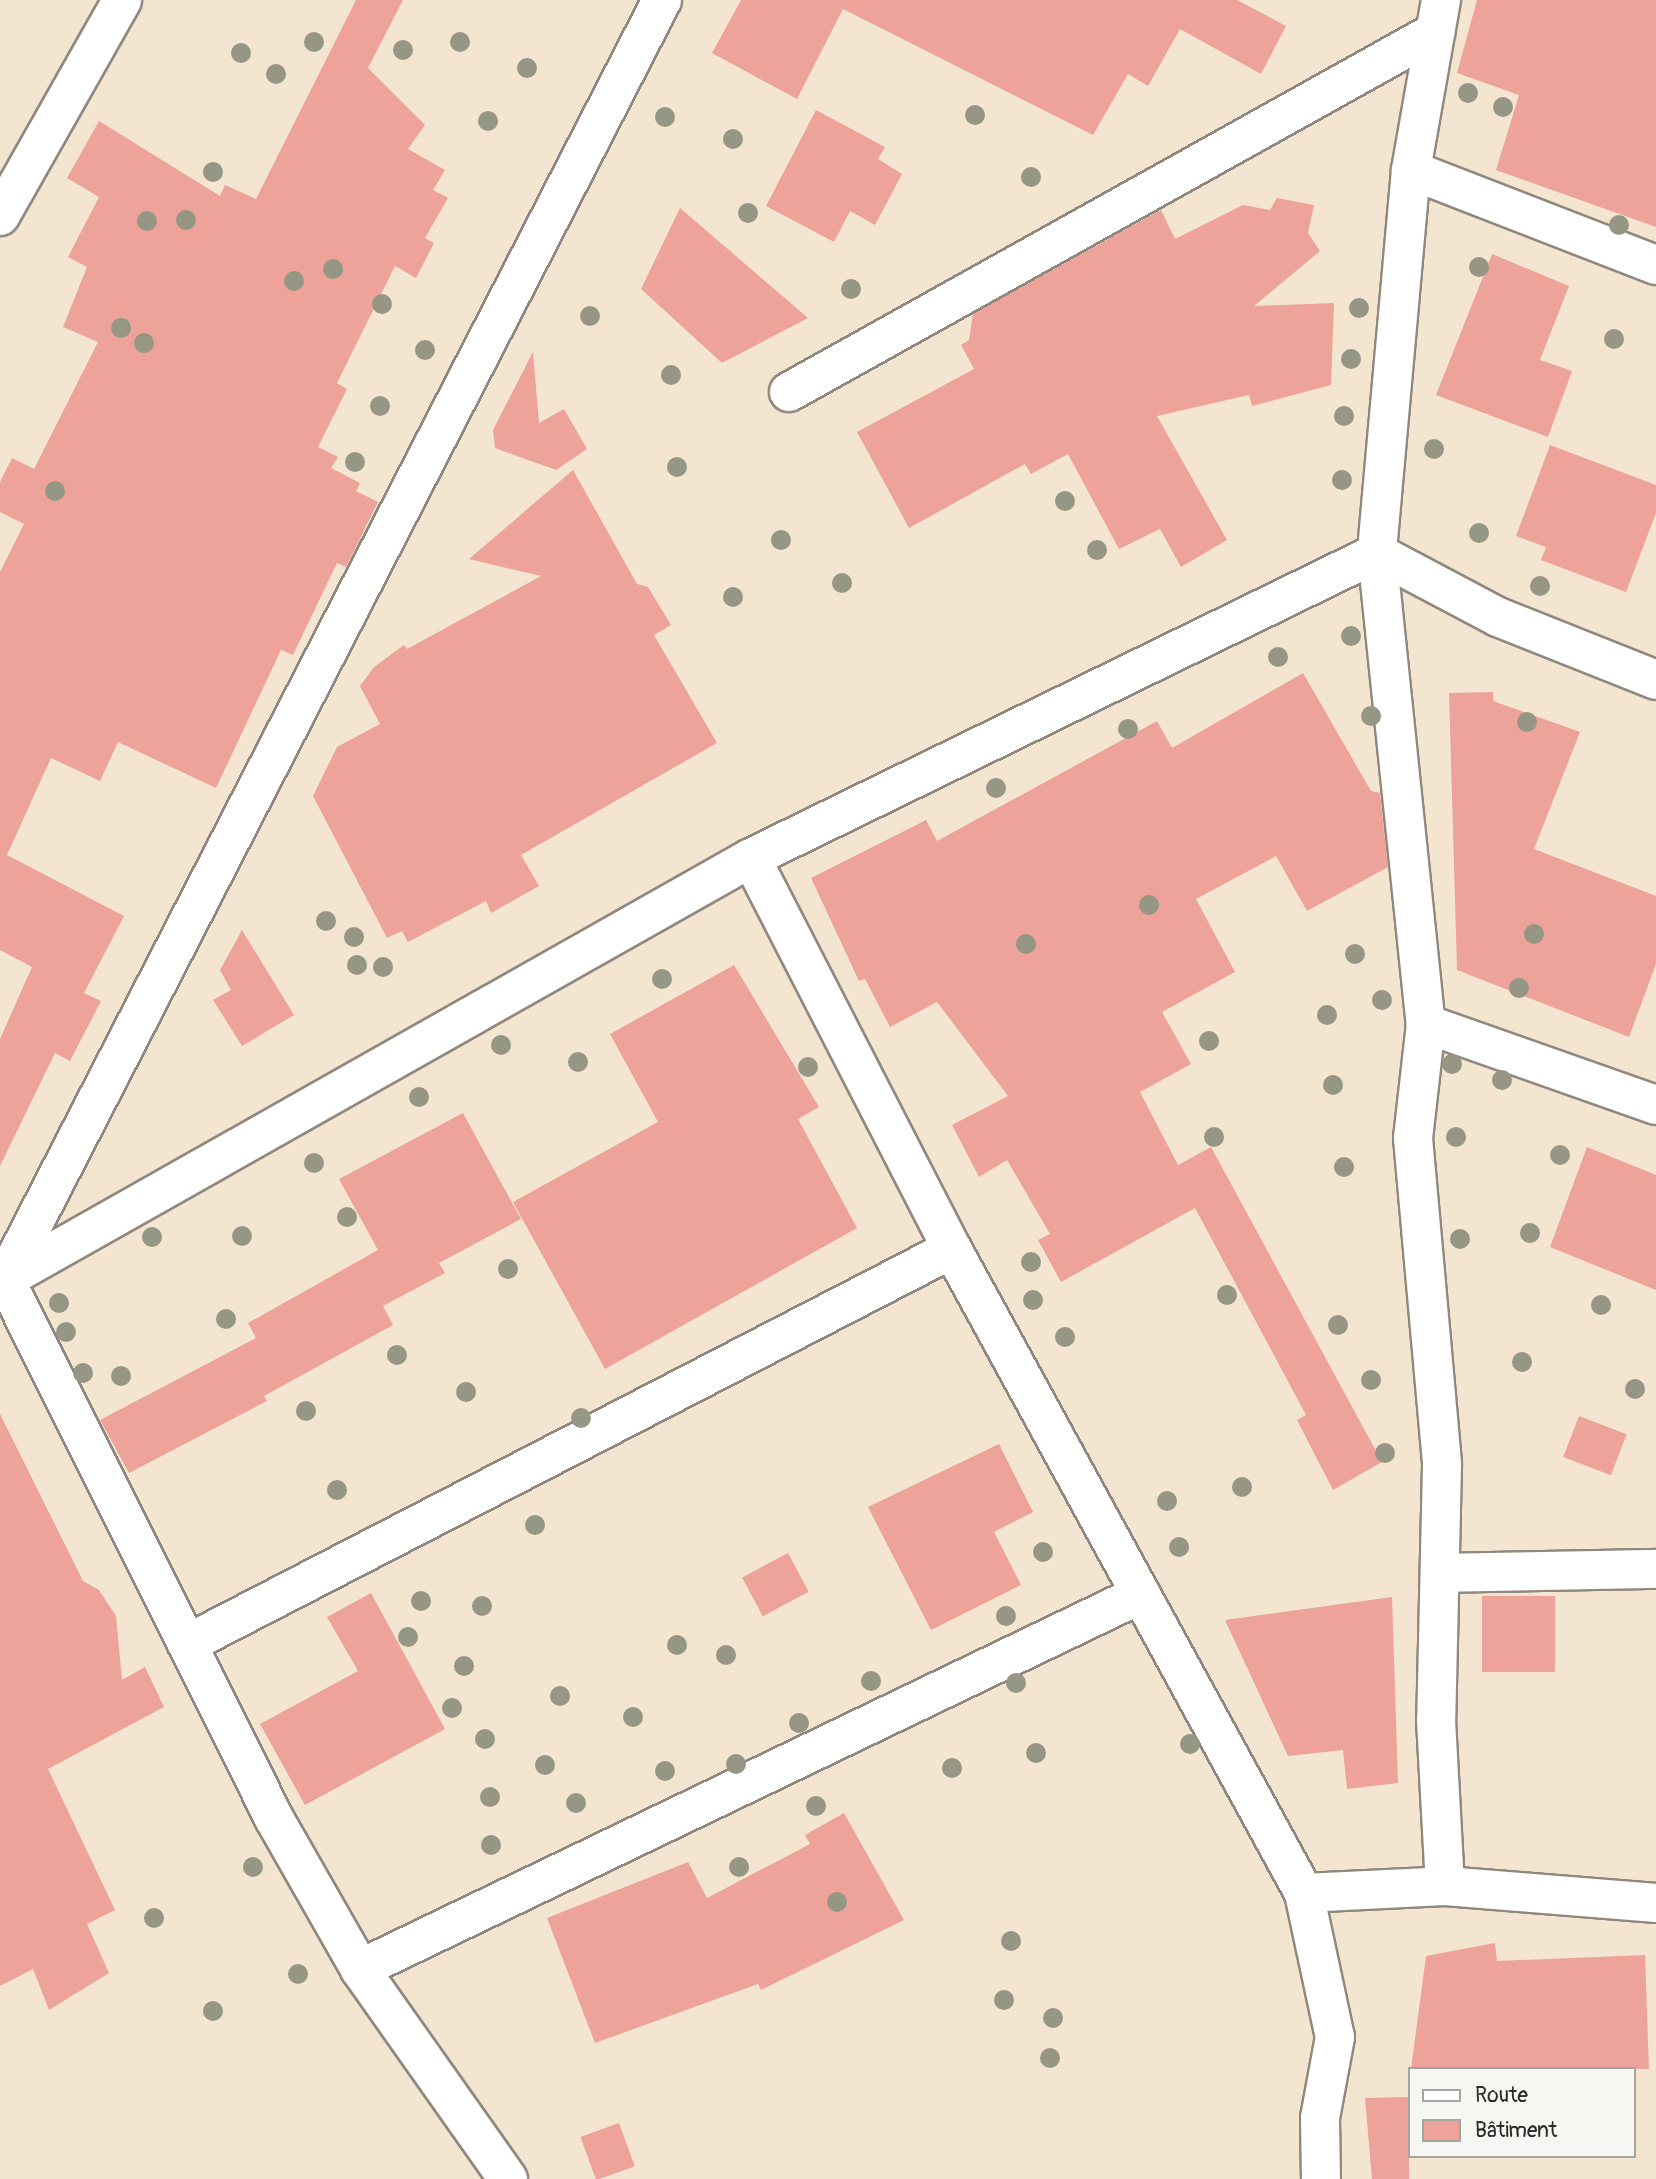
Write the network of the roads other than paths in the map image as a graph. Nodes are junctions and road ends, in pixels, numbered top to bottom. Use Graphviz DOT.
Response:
graph roads {
  1 [pos="122,0"];
  2 [pos="662,0"];
  3 [pos="1438,16"];
  4 [pos="1411,170"];
  5 [pos="0,216"];
  6 [pos="1656,265"];
  7 [pos="789,392"];
  8 [pos="1377,553"];
  9 [pos="1656,680"];
  10 [pos="751,858"];
  11 [pos="1426,1024"];
  12 [pos="1656,1104"];
  13 [pos="952,1249"];
  14 [pos="2,1281"];
  15 [pos="1656,1569"];
  16 [pos="1442,1573"];
  17 [pos="1141,1594"];
  18 [pos="187,1644"];
  19 [pos="1445,1886"];
  20 [pos="1304,1893"];
  21 [pos="1656,1903"];
  22 [pos="360,1969"];
  23 [pos="508,2179"];
  24 [pos="1321,2179"];
  1 -- 5 [label="street"];
  2 -- 14 [label="street"];
  3 -- 4 [label="street"];
  3 -- 7 [label="street"];
  4 -- 6 [label="street"];
  4 -- 8 [label="street"];
  8 -- 9 [label="street"];
  8 -- 10 [label="street"];
  8 -- 11 [label="street"];
  10 -- 13 [label="street"];
  10 -- 14 [label="street"];
  11 -- 12 [label="street"];
  11 -- 16 [label="street"];
  13 -- 17 [label="street"];
  13 -- 18 [label="street"];
  14 -- 18 [label="street"];
  15 -- 16 [label="street"];
  16 -- 19 [label="street"];
  17 -- 20 [label="street"];
  17 -- 22 [label="street"];
  18 -- 22 [label="street"];
  19 -- 20 [label="street"];
  19 -- 21 [label="street"];
  20 -- 24 [label="street"];
  22 -- 23 [label="street"];
}
